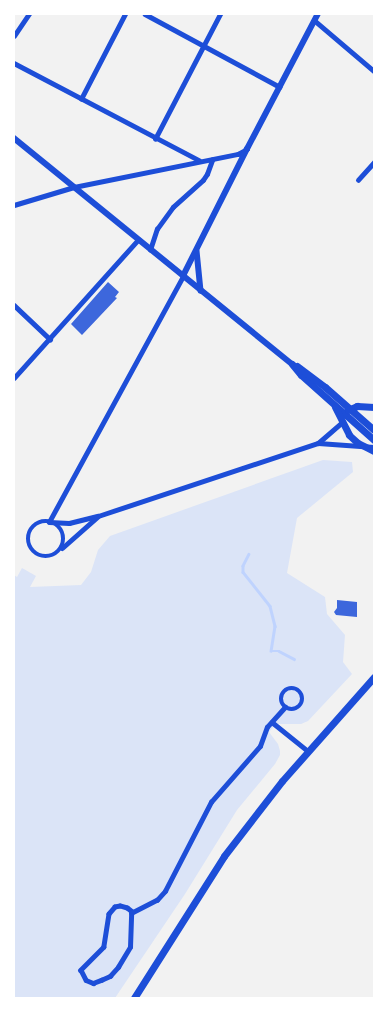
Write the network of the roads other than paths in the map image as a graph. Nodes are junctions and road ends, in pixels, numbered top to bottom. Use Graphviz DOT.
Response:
graph roads {
  1 [pos="29,14"];
  2 [pos="125,14"];
  3 [pos="145,14"];
  4 [pos="220,14"];
  5 [pos="318,14"];
  6 [pos="314,20"];
  7 [pos="14,36"];
  8 [pos="203,45"];
  9 [pos="14,62"];
  10 [pos="374,71"];
  11 [pos="280,87"];
  12 [pos="81,99"];
  13 [pos="14,138"];
  14 [pos="154,139"];
  15 [pos="247,149"];
  16 [pos="212,160"];
  17 [pos="200,161"];
  18 [pos="374,162"];
  19 [pos="358,180"];
  20 [pos="74,187"];
  21 [pos="14,205"];
  22 [pos="138,240"];
  23 [pos="198,247"];
  24 [pos="150,250"];
  25 [pos="183,276"];
  26 [pos="202,291"];
  27 [pos="14,305"];
  28 [pos="50,339"];
  29 [pos="292,364"];
  30 [pos="14,378"];
  31 [pos="334,404"];
  32 [pos="374,407"];
  33 [pos="351,408"];
  34 [pos="344,414"];
  35 [pos="341,423"];
  36 [pos="374,430"];
  37 [pos="374,440"];
  38 [pos="318,443"];
  39 [pos="365,446"];
  40 [pos="374,447"];
  41 [pos="374,451"];
  42 [pos="98,516"];
  43 [pos="49,522"];
  44 [pos="62,548"];
  45 [pos="374,677"];
  46 [pos="285,708"];
  47 [pos="272,722"];
  48 [pos="308,751"];
  49 [pos="132,912"];
  50 [pos="134,998"];
  1 -- 7 [label="street"];
  2 -- 12 [label="street"];
  3 -- 8 [label="street"];
  4 -- 8 [label="street"];
  5 -- 6 [label="main road"];
  6 -- 10 [label="street"];
  6 -- 11 [label="main road"];
  8 -- 11 [label="street"];
  8 -- 14 [label="street"];
  9 -- 12 [label="street"];
  11 -- 15 [label="main road"];
  12 -- 14 [label="street"];
  13 -- 20 [label="main road"];
  14 -- 17 [label="street"];
  15 -- 16 [label="street"];
  15 -- 23 [label="main road"];
  16 -- 17 [label="street"];
  16 -- 24 [label="street"];
  17 -- 20 [label="street"];
  18 -- 19 [label="street"];
  20 -- 21 [label="street"];
  20 -- 22 [label="main road"];
  22 -- 24 [label="main road"];
  22 -- 28 [label="street"];
  23 -- 25 [label="main road"];
  23 -- 26 [label="main road"];
  24 -- 25 [label="main road"];
  25 -- 26 [label="main road"];
  25 -- 43 [label="street"];
  26 -- 29 [label="main road"];
  27 -- 28 [label="street"];
  28 -- 30 [label="street"];
  29 -- 31 [label="highway"];
  29 -- 33 [label="highway"];
  31 -- 34 [label="highway"];
  31 -- 35 [label="highway"];
  32 -- 33 [label="highway"];
  33 -- 34 [label="highway"];
  33 -- 36 [label="highway"];
  34 -- 35 [label="highway"];
  34 -- 37 [label="highway"];
  35 -- 38 [label="street"];
  35 -- 39 [label="highway"];
  38 -- 39 [label="street"];
  38 -- 42 [label="street"];
  39 -- 40 [label="street"];
  39 -- 41 [label="highway"];
  42 -- 43 [label="street"];
  42 -- 44 [label="street"];
  43 -- 44 [label="street"];
  43 -- 44 [label="street"];
  45 -- 48 [label="highway"];
  46 -- 46 [label="street"];
  46 -- 47 [label="street"];
  47 -- 48 [label="street"];
  47 -- 49 [label="street"];
  48 -- 50 [label="highway"];
  49 -- 49 [label="street"];
}
